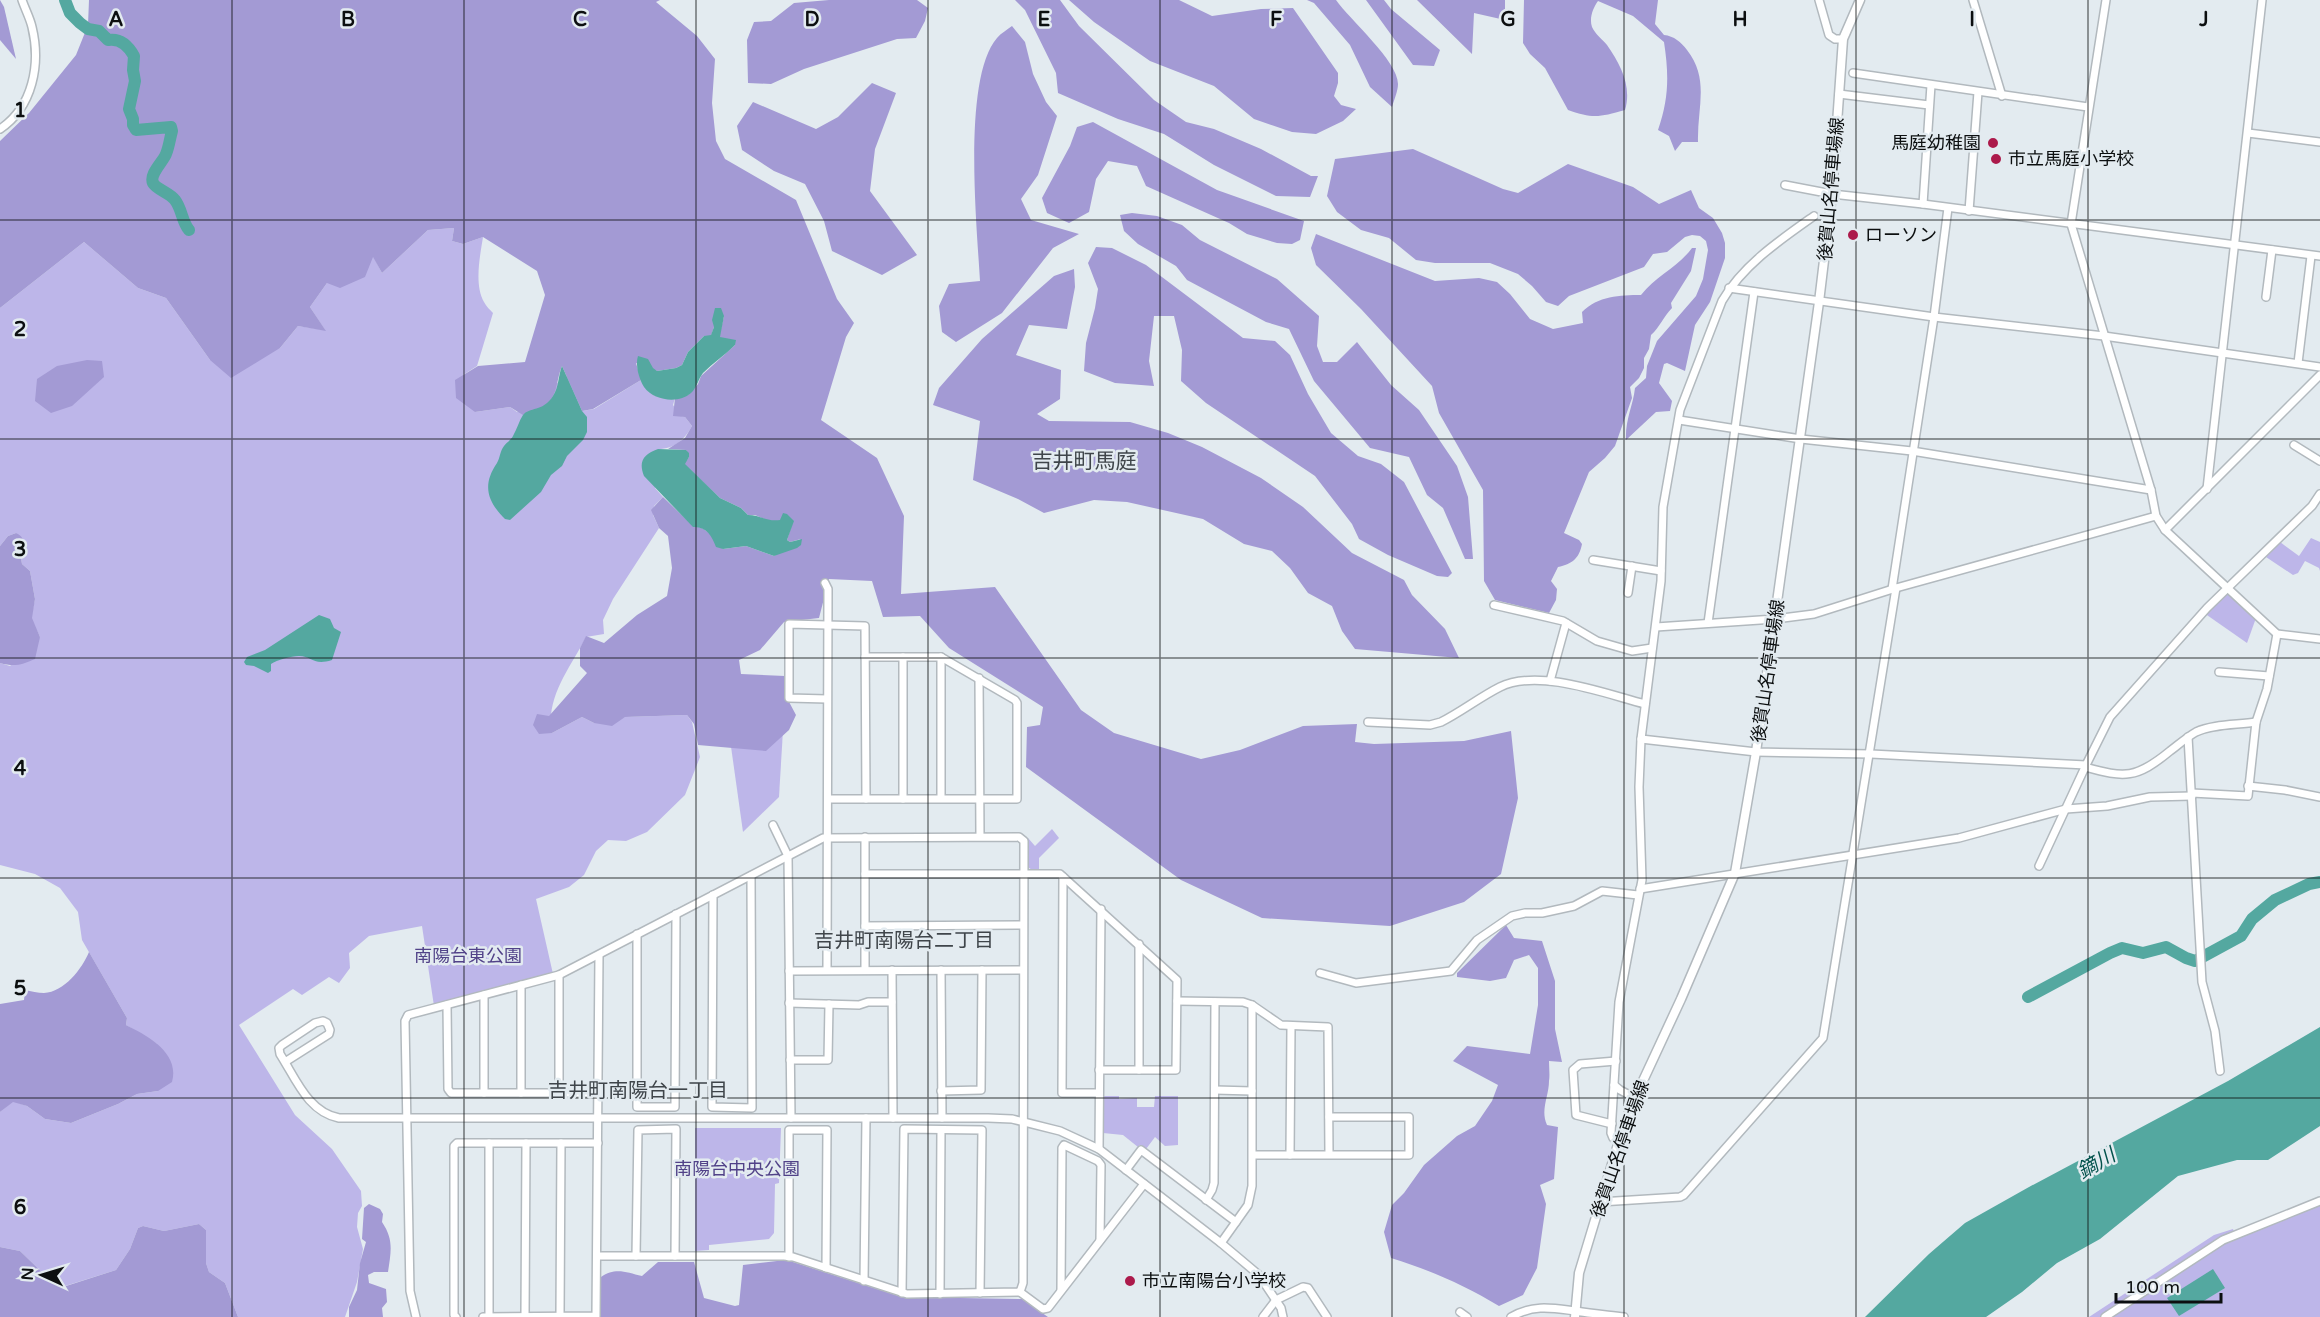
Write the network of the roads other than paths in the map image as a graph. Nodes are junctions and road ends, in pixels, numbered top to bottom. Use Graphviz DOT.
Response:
graph roads {
  1 [pos="22,0"];
  2 [pos="1820,0"];
  3 [pos="1860,0"];
  4 [pos="1973,0"];
  5 [pos="2106,0"];
  6 [pos="2262,0"];
  7 [pos="1844,39"];
  8 [pos="1853,73"];
  9 [pos="1931,85"];
  10 [pos="1978,92"];
  11 [pos="1839,94"];
  12 [pos="2002,96"];
  13 [pos="1929,105"];
  14 [pos="2088,106"];
  15 [pos="0,129"];
  16 [pos="2248,133"];
  17 [pos="2320,142"];
  18 [pos="1785,185"];
  19 [pos="1832,194"];
  20 [pos="1923,204"];
  21 [pos="1948,208"];
  22 [pos="1969,211"];
  23 [pos="1814,216"];
  24 [pos="2071,224"];
  25 [pos="2234,245"];
  26 [pos="2272,250"];
  27 [pos="2311,256"];
  28 [pos="2320,256"];
  29 [pos="1730,288"];
  30 [pos="1754,292"];
  31 [pos="2266,297"];
  32 [pos="1819,302"];
  33 [pos="1934,317"];
  34 [pos="2104,336"];
  35 [pos="2221,354"];
  36 [pos="2298,363"];
  37 [pos="2320,367"];
  38 [pos="2320,375"];
  39 [pos="1679,420"];
  40 [pos="1734,429"];
  41 [pos="1801,439"];
  42 [pos="2294,445"];
  43 [pos="1912,451"];
  44 [pos="2320,461"];
  45 [pos="2207,489"];
  46 [pos="2151,490"];
  47 [pos="2320,494"];
  48 [pos="2156,516"];
  49 [pos="2165,530"];
  50 [pos="1593,560"];
  51 [pos="1632,566"];
  52 [pos="1662,572"];
  53 [pos="825,583"];
  54 [pos="2226,588"];
  55 [pos="1894,589"];
  56 [pos="1628,593"];
  57 [pos="1494,605"];
  58 [pos="1775,619"];
  59 [pos="1566,623"];
  60 [pos="1708,623"];
  61 [pos="827,625"];
  62 [pos="1656,627"];
  63 [pos="2277,634"];
  64 [pos="2320,639"];
  65 [pos="1652,648"];
  66 [pos="865,657"];
  67 [pos="903,657"];
  68 [pos="941,657"];
  69 [pos="2219,672"];
  70 [pos="2269,676"];
  71 [pos="979,678"];
  72 [pos="1550,681"];
  73 [pos="827,699"];
  74 [pos="1645,704"];
  75 [pos="1368,722"];
  76 [pos="2256,722"];
  77 [pos="2188,737"];
  78 [pos="1641,740"];
  79 [pos="1756,752"];
  80 [pos="1871,754"];
  81 [pos="2085,766"];
  82 [pos="2248,786"];
  83 [pos="2192,794"];
  84 [pos="2320,797"];
  85 [pos="903,798"];
  86 [pos="941,798"];
  87 [pos="828,799"];
  88 [pos="866,799"];
  89 [pos="979,799"];
  90 [pos="2066,809"];
  91 [pos="773,825"];
  92 [pos="980,836"];
  93 [pos="828,837"];
  94 [pos="865,837"];
  95 [pos="1854,855"];
  96 [pos="788,856"];
  97 [pos="2039,866"];
  98 [pos="1735,873"];
  99 [pos="865,874"];
  100 [pos="1024,874"];
  101 [pos="751,876"];
  102 [pos="1063,878"];
  103 [pos="1639,892"];
  104 [pos="713,895"];
  105 [pos="1101,909"];
  106 [pos="676,915"];
  107 [pos="1023,925"];
  108 [pos="865,926"];
  109 [pos="637,934"];
  110 [pos="1139,944"];
  111 [pos="599,954"];
  112 [pos="789,970"];
  113 [pos="827,970"];
  114 [pos="865,970"];
  115 [pos="892,970"];
  116 [pos="941,970"];
  117 [pos="981,970"];
  118 [pos="1022,970"];
  119 [pos="1320,973"];
  120 [pos="559,975"];
  121 [pos="521,985"];
  122 [pos="484,995"];
  123 [pos="1177,1001"];
  124 [pos="892,1002"];
  125 [pos="1215,1002"];
  126 [pos="789,1003"];
  127 [pos="829,1004"];
  128 [pos="447,1005"];
  129 [pos="1252,1005"];
  130 [pos="1291,1027"];
  131 [pos="790,1060"];
  132 [pos="285,1062"];
  133 [pos="1616,1062"];
  134 [pos="1099,1070"];
  135 [pos="1139,1070"];
  136 [pos="2220,1071"];
  137 [pos="1614,1085"];
  138 [pos="941,1090"];
  139 [pos="1215,1090"];
  140 [pos="1252,1091"];
  141 [pos="484,1093"];
  142 [pos="521,1093"];
  143 [pos="559,1093"];
  144 [pos="598,1093"];
  145 [pos="1099,1093"];
  146 [pos="1635,1098"];
  147 [pos="1329,1117"];
  148 [pos="406,1118"];
  149 [pos="791,1118"];
  150 [pos="866,1118"];
  151 [pos="893,1118"];
  152 [pos="942,1118"];
  153 [pos="598,1119"];
  154 [pos="1024,1122"];
  155 [pos="1612,1124"];
  156 [pos="941,1130"];
  157 [pos="1619,1141"];
  158 [pos="489,1143"];
  159 [pos="525,1143"];
  160 [pos="561,1143"];
  161 [pos="598,1143"];
  162 [pos="1099,1149"];
  163 [pos="1329,1154"];
  164 [pos="1253,1155"];
  165 [pos="1290,1155"];
  166 [pos="1126,1170"];
  167 [pos="1144,1184"];
  168 [pos="1206,1200"];
  169 [pos="2320,1201"];
  170 [pos="1600,1202"];
  171 [pos="1236,1222"];
  172 [pos="1100,1240"];
  173 [pos="1221,1242"];
  174 [pos="597,1256"];
  175 [pos="636,1256"];
  176 [pos="675,1256"];
  177 [pos="789,1257"];
  178 [pos="826,1268"];
  179 [pos="864,1281"];
  180 [pos="1062,1290"];
  181 [pos="1020,1292"];
  182 [pos="902,1293"];
  183 [pos="980,1293"];
  184 [pos="940,1294"];
  185 [pos="1276,1300"];
  186 [pos="1460,1312"];
  187 [pos="1575,1314"];
  188 [pos="560,1316"];
  189 [pos="416,1317"];
  190 [pos="456,1317"];
  191 [pos="483,1317"];
  192 [pos="489,1317"];
  193 [pos="525,1317"];
  194 [pos="1263,1317"];
  195 [pos="1283,1317"];
  196 [pos="1326,1317"];
  197 [pos="1467,1317"];
  198 [pos="1511,1317"];
  199 [pos="1624,1317"];
  200 [pos="2105,1317"];
  1 -- 15 [label="street"];
  2 -- 7 [label="street"];
  3 -- 7 [label="main road, 後賀山名停車場線"];
  4 -- 12 [label="street"];
  5 -- 14 [label="street"];
  6 -- 16 [label="street"];
  7 -- 11 [label="main road, 後賀山名停車場線"];
  8 -- 9 [label="street"];
  9 -- 10 [label="street"];
  9 -- 13 [label="street"];
  10 -- 12 [label="street"];
  10 -- 22 [label="street"];
  11 -- 13 [label="street"];
  11 -- 19 [label="main road, 後賀山名停車場線"];
  12 -- 14 [label="street"];
  13 -- 20 [label="street"];
  14 -- 24 [label="street"];
  16 -- 17 [label="street"];
  16 -- 25 [label="street"];
  18 -- 19 [label="street"];
  19 -- 20 [label="street"];
  19 -- 32 [label="main road, 後賀山名停車場線"];
  20 -- 21 [label="street"];
  21 -- 22 [label="street"];
  21 -- 33 [label="street"];
  22 -- 24 [label="street"];
  23 -- 29 [label="street"];
  24 -- 25 [label="street"];
  24 -- 34 [label="street"];
  25 -- 26 [label="street"];
  25 -- 35 [label="street"];
  26 -- 27 [label="street"];
  26 -- 31 [label="street"];
  27 -- 28 [label="street"];
  27 -- 36 [label="street"];
  29 -- 30 [label="street"];
  29 -- 39 [label="street"];
  30 -- 32 [label="street"];
  30 -- 40 [label="street"];
  32 -- 33 [label="street"];
  32 -- 41 [label="main road, 後賀山名停車場線"];
  33 -- 34 [label="street"];
  33 -- 43 [label="street"];
  34 -- 35 [label="street"];
  34 -- 46 [label="street"];
  35 -- 36 [label="street"];
  35 -- 45 [label="street"];
  36 -- 37 [label="street"];
  38 -- 45 [label="street"];
  39 -- 40 [label="street"];
  39 -- 52 [label="street"];
  40 -- 41 [label="street"];
  40 -- 60 [label="street"];
  41 -- 43 [label="street"];
  41 -- 58 [label="main road, 後賀山名停車場線"];
  42 -- 44 [label="street"];
  43 -- 46 [label="street"];
  43 -- 55 [label="street"];
  45 -- 49 [label="street"];
  46 -- 48 [label="street"];
  47 -- 54 [label="street"];
  48 -- 49 [label="street"];
  48 -- 55 [label="street"];
  49 -- 54 [label="street"];
  50 -- 51 [label="street"];
  51 -- 52 [label="street"];
  51 -- 56 [label="street"];
  52 -- 62 [label="street"];
  53 -- 61 [label="street"];
  54 -- 63 [label="street"];
  54 -- 81 [label="street"];
  55 -- 58 [label="street"];
  55 -- 80 [label="street"];
  57 -- 59 [label="street"];
  58 -- 60 [label="street"];
  58 -- 79 [label="main road, 後賀山名停車場線"];
  59 -- 65 [label="street"];
  59 -- 72 [label="street"];
  60 -- 62 [label="street"];
  61 -- 66 [label="street"];
  61 -- 73 [label="street"];
  61 -- 73 [label="street"];
  62 -- 65 [label="street"];
  63 -- 64 [label="street"];
  63 -- 70 [label="street"];
  65 -- 74 [label="street"];
  66 -- 67 [label="street"];
  66 -- 88 [label="street"];
  67 -- 68 [label="street"];
  67 -- 85 [label="street"];
  68 -- 71 [label="street"];
  68 -- 86 [label="street"];
  69 -- 70 [label="street"];
  70 -- 76 [label="street"];
  71 -- 89 [label="street"];
  71 -- 89 [label="street"];
  72 -- 74 [label="street"];
  72 -- 75 [label="street"];
  73 -- 87 [label="street"];
  74 -- 78 [label="street"];
  76 -- 77 [label="street"];
  76 -- 82 [label="street"];
  77 -- 81 [label="street"];
  77 -- 83 [label="street"];
  78 -- 79 [label="street"];
  78 -- 103 [label="street"];
  79 -- 80 [label="street"];
  79 -- 98 [label="main road, 後賀山名停車場線"];
  80 -- 81 [label="street"];
  80 -- 95 [label="street"];
  81 -- 90 [label="street"];
  82 -- 83 [label="street"];
  82 -- 84 [label="street"];
  83 -- 90 [label="street"];
  83 -- 136 [label="street"];
  85 -- 86 [label="street"];
  85 -- 88 [label="street"];
  86 -- 89 [label="street"];
  87 -- 88 [label="street"];
  87 -- 93 [label="street"];
  89 -- 92 [label="street"];
  90 -- 95 [label="street"];
  90 -- 97 [label="street"];
  91 -- 96 [label="street"];
  92 -- 94 [label="street"];
  92 -- 100 [label="street"];
  93 -- 94 [label="street"];
  93 -- 96 [label="street"];
  93 -- 113 [label="street"];
  94 -- 99 [label="street"];
  95 -- 98 [label="street"];
  95 -- 170 [label="street"];
  96 -- 101 [label="street"];
  96 -- 112 [label="street"];
  98 -- 103 [label="street"];
  98 -- 146 [label="main road, 後賀山名停車場線"];
  99 -- 100 [label="street"];
  99 -- 108 [label="street"];
  100 -- 102 [label="street"];
  100 -- 107 [label="street"];
  101 -- 104 [label="street"];
  101 -- 104 [label="street"];
  102 -- 105 [label="street"];
  102 -- 145 [label="street"];
  103 -- 119 [label="street"];
  103 -- 133 [label="street"];
  104 -- 106 [label="street"];
  105 -- 110 [label="street"];
  105 -- 134 [label="street"];
  106 -- 109 [label="street"];
  106 -- 109 [label="street"];
  107 -- 108 [label="street"];
  107 -- 118 [label="street"];
  108 -- 114 [label="street"];
  109 -- 111 [label="street"];
  110 -- 123 [label="street"];
  110 -- 135 [label="street"];
  111 -- 120 [label="street"];
  111 -- 144 [label="street"];
  112 -- 113 [label="street"];
  112 -- 126 [label="street"];
  113 -- 114 [label="street"];
  114 -- 115 [label="street"];
  115 -- 116 [label="street"];
  115 -- 124 [label="street"];
  116 -- 117 [label="street"];
  116 -- 138 [label="street"];
  117 -- 118 [label="street"];
  117 -- 138 [label="street"];
  118 -- 154 [label="street"];
  120 -- 121 [label="street"];
  120 -- 143 [label="street"];
  121 -- 122 [label="street"];
  121 -- 142 [label="street"];
  122 -- 128 [label="street"];
  122 -- 141 [label="street"];
  123 -- 125 [label="street"];
  123 -- 135 [label="street"];
  124 -- 127 [label="street"];
  124 -- 151 [label="street"];
  125 -- 129 [label="street"];
  125 -- 139 [label="street"];
  126 -- 127 [label="street"];
  126 -- 131 [label="street"];
  127 -- 131 [label="street"];
  128 -- 141 [label="street"];
  128 -- 148 [label="street"];
  129 -- 130 [label="street"];
  129 -- 140 [label="street"];
  130 -- 147 [label="street"];
  130 -- 165 [label="street"];
  131 -- 149 [label="street"];
  132 -- 132 [label="street"];
  132 -- 148 [label="street"];
  133 -- 137 [label="street"];
  133 -- 155 [label="street"];
  134 -- 135 [label="street"];
  134 -- 145 [label="street"];
  137 -- 146 [label="street"];
  137 -- 155 [label="street"];
  138 -- 152 [label="street"];
  139 -- 140 [label="street"];
  139 -- 168 [label="street"];
  140 -- 164 [label="street"];
  141 -- 142 [label="street"];
  142 -- 143 [label="street"];
  143 -- 144 [label="street"];
  144 -- 153 [label="street"];
  145 -- 162 [label="street"];
  146 -- 157 [label="main road, 後賀山名停車場線"];
  147 -- 163 [label="street"];
  147 -- 163 [label="street"];
  148 -- 153 [label="street"];
  148 -- 189 [label="street"];
  149 -- 150 [label="street"];
  149 -- 153 [label="street"];
  150 -- 151 [label="street"];
  150 -- 179 [label="street"];
  151 -- 152 [label="street"];
  152 -- 154 [label="street"];
  153 -- 161 [label="street"];
  154 -- 162 [label="street"];
  154 -- 181 [label="street"];
  155 -- 157 [label="street"];
  156 -- 182 [label="street"];
  156 -- 183 [label="street"];
  156 -- 184 [label="street"];
  157 -- 170 [label="main road, 後賀山名停車場線"];
  158 -- 159 [label="street"];
  158 -- 190 [label="street"];
  158 -- 192 [label="street"];
  159 -- 160 [label="street"];
  159 -- 193 [label="street"];
  160 -- 161 [label="street"];
  160 -- 188 [label="street"];
  161 -- 174 [label="street"];
  162 -- 166 [label="street"];
  163 -- 165 [label="street"];
  164 -- 165 [label="street"];
  164 -- 171 [label="street"];
  166 -- 167 [label="street"];
  166 -- 168 [label="street"];
  167 -- 172 [label="street"];
  167 -- 173 [label="street"];
  168 -- 171 [label="street"];
  169 -- 200 [label="street"];
  170 -- 187 [label="main road, 後賀山名停車場線"];
  171 -- 173 [label="street"];
  172 -- 180 [label="street"];
  172 -- 180 [label="street"];
  173 -- 185 [label="street"];
  174 -- 175 [label="street"];
  174 -- 188 [label="street"];
  175 -- 176 [label="street"];
  175 -- 176 [label="street"];
  176 -- 177 [label="street"];
  177 -- 178 [label="street"];
  177 -- 178 [label="street"];
  178 -- 179 [label="street"];
  179 -- 182 [label="street"];
  180 -- 181 [label="street"];
  181 -- 183 [label="street"];
  182 -- 184 [label="street"];
  183 -- 184 [label="street"];
  185 -- 194 [label="street"];
  185 -- 195 [label="street"];
  185 -- 196 [label="street"];
  186 -- 197 [label="street"];
  187 -- 198 [label="street"];
  187 -- 199 [label="street"];
  188 -- 193 [label="street"];
  191 -- 192 [label="street"];
  192 -- 193 [label="street"];
}
